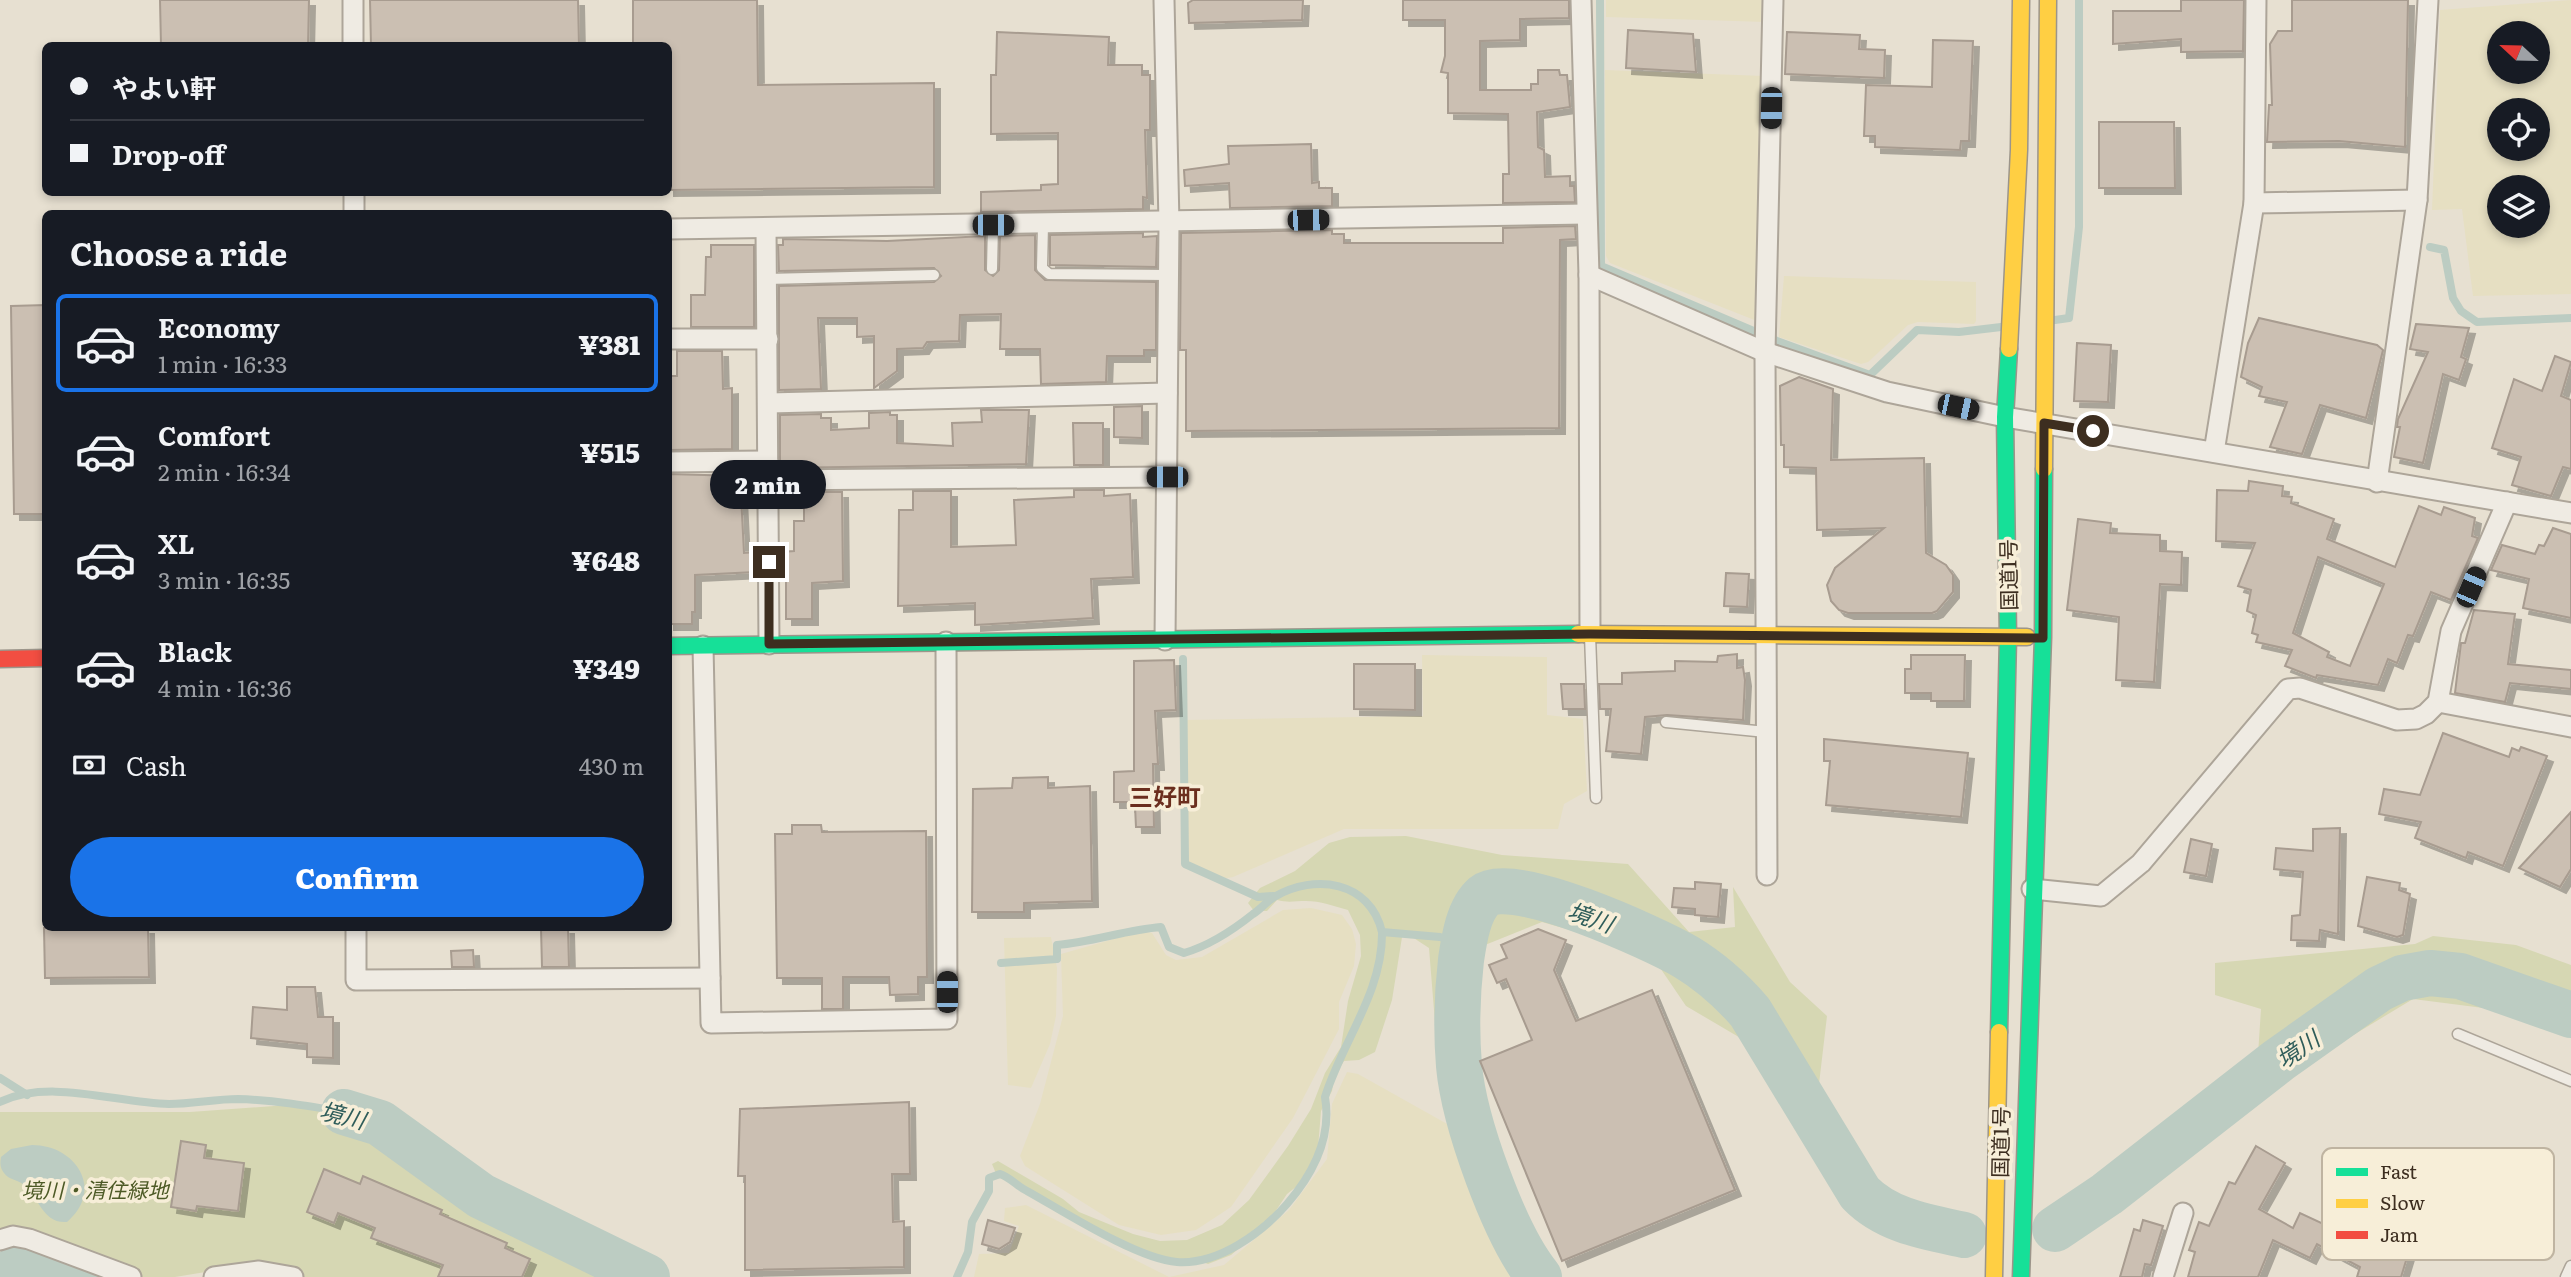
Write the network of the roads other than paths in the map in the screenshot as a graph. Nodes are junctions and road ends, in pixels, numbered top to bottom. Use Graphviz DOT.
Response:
graph roads {
  1 [pos="353,0"];
  2 [pos="1164,0"];
  3 [pos="1581,0"];
  4 [pos="1773,0"];
  5 [pos="2021,0"];
  6 [pos="2048,0"];
  7 [pos="2256,0"];
  8 [pos="2428,0"];
  9 [pos="353,42"];
  10 [pos="2417,200"];
  11 [pos="2254,203"];
  12 [pos="1586,214"];
  13 [pos="1168,223"];
  14 [pos="993,225"];
  15 [pos="1043,225"];
  16 [pos="766,228"];
  17 [pos="672,229"];
  18 [pos="992,269"];
  19 [pos="934,275"];
  20 [pos="1168,275"];
  21 [pos="1589,275"];
  22 [pos="766,279"];
  23 [pos="672,339"];
  24 [pos="768,339"];
  25 [pos="1765,352"];
  26 [pos="1167,393"];
  27 [pos="769,403"];
  28 [pos="2004,417"];
  29 [pos="2044,423"];
  30 [pos="2214,452"];
  31 [pos="672,462"];
  32 [pos="769,470"];
  33 [pos="1167,477"];
  34 [pos="2377,482"];
  35 [pos="2507,502"];
  36 [pos="2571,513"];
  37 [pos="1590,634"];
  38 [pos="1766,635"];
  39 [pos="2008,637"];
  40 [pos="2043,638"];
  41 [pos="1165,640"];
  42 [pos="946,642"];
  43 [pos="769,644"];
  44 [pos="672,646"];
  45 [pos="704,646"];
  46 [pos="42,658"];
  47 [pos="0,659"];
  48 [pos="2438,702"];
  49 [pos="1666,722"];
  50 [pos="2571,727"];
  51 [pos="1766,732"];
  52 [pos="1595,798"];
  53 [pos="1767,875"];
  54 [pos="2032,889"];
  55 [pos="356,931"];
  56 [pos="710,978"];
  57 [pos="2458,1034"];
  58 [pos="2571,1081"];
  59 [pos="2183,1213"];
  60 [pos="0,1240"];
  61 [pos="2571,1266"];
  62 [pos="131,1277"];
  63 [pos="214,1277"];
  64 [pos="293,1277"];
  65 [pos="1994,1277"];
  66 [pos="2021,1277"];
  67 [pos="2163,1277"];
  68 [pos="2566,1277"];
  1 -- 9 [label="street"];
  2 -- 13 [label="street"];
  3 -- 12 [label="street"];
  4 -- 25 [label="street"];
  5 -- 28 [label="main road, 国道1号"];
  6 -- 29 [label="main road, 国道1号"];
  7 -- 11 [label="street"];
  8 -- 10 [label="street"];
  10 -- 11 [label="street"];
  10 -- 34 [label="street"];
  11 -- 30 [label="street"];
  12 -- 13 [label="street"];
  12 -- 21 [label="street"];
  13 -- 15 [label="street"];
  13 -- 20 [label="street"];
  14 -- 15 [label="street"];
  14 -- 16 [label="street"];
  14 -- 18 [label="lane"];
  15 -- 20 [label="lane"];
  16 -- 17 [label="street"];
  16 -- 22 [label="street"];
  19 -- 22 [label="lane"];
  20 -- 26 [label="street"];
  21 -- 25 [label="street"];
  21 -- 37 [label="street"];
  22 -- 24 [label="street"];
  23 -- 24 [label="street"];
  24 -- 27 [label="street"];
  25 -- 28 [label="street"];
  25 -- 38 [label="street"];
  26 -- 27 [label="street"];
  26 -- 33 [label="street"];
  27 -- 32 [label="street"];
  28 -- 29 [label="street"];
  28 -- 39 [label="main road, 国道1号"];
  29 -- 30 [label="street"];
  29 -- 40 [label="main road, 国道1号"];
  30 -- 34 [label="street"];
  31 -- 32 [label="street"];
  32 -- 33 [label="street"];
  32 -- 43 [label="street"];
  33 -- 41 [label="street"];
  34 -- 35 [label="street"];
  35 -- 36 [label="street"];
  35 -- 48 [label="street"];
  37 -- 38 [label="main road"];
  37 -- 41 [label="main road"];
  37 -- 52 [label="lane"];
  38 -- 39 [label="main road"];
  38 -- 51 [label="street"];
  39 -- 40 [label="main road"];
  39 -- 65 [label="main road, 国道1号"];
  40 -- 54 [label="main road, 国道1号"];
  41 -- 42 [label="main road"];
  42 -- 43 [label="main road"];
  42 -- 56 [label="street"];
  43 -- 45 [label="main road"];
  44 -- 45 [label="main road"];
  45 -- 56 [label="street"];
  46 -- 47 [label="main road"];
  48 -- 50 [label="street"];
  48 -- 54 [label="street"];
  49 -- 51 [label="lane"];
  51 -- 53 [label="street"];
  54 -- 66 [label="main road, 国道1号"];
  55 -- 56 [label="street"];
  57 -- 58 [label="lane"];
  59 -- 67 [label="street"];
  60 -- 62 [label="street"];
  61 -- 68 [label="lane"];
  63 -- 64 [label="street"];
}
